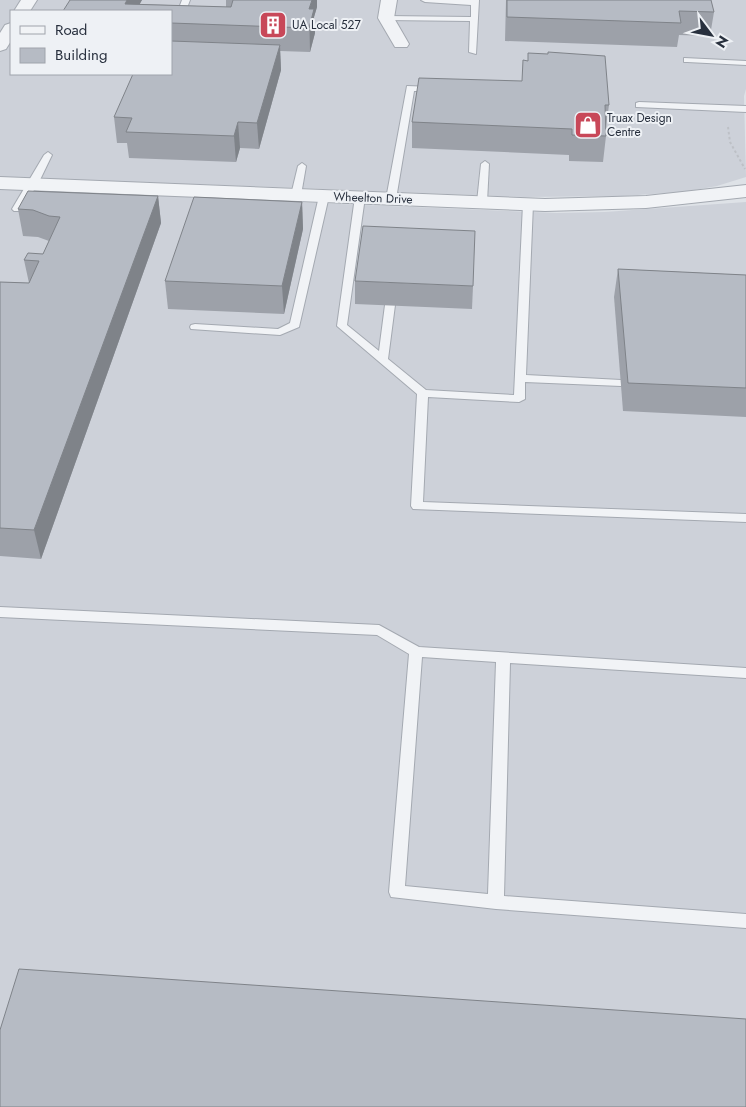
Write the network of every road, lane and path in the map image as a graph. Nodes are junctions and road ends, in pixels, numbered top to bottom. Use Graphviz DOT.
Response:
graph roads {
  1 [pos="186,0"];
  2 [pos="389,0"];
  3 [pos="425,0"];
  4 [pos="475,2"];
  5 [pos="386,18"];
  6 [pos="474,19"];
  7 [pos="177,23"];
  8 [pos="10,30"];
  9 [pos="401,44"];
  10 [pos="0,46"];
  11 [pos="473,52"];
  12 [pos="687,60"];
  13 [pos="746,63"];
  14 [pos="447,89"];
  15 [pos="639,105"];
  16 [pos="746,109"];
  17 [pos="727,123"];
  18 [pos="48,155"];
  19 [pos="485,164"];
  20 [pos="302,166"];
  21 [pos="746,171"];
  22 [pos="0,183"];
  23 [pos="33,184"];
  24 [pos="746,191"];
  25 [pos="296,195"];
  26 [pos="324,196"];
  27 [pos="360,197"];
  28 [pos="392,199"];
  29 [pos="482,202"];
  30 [pos="528,204"];
  31 [pos="17,209"];
  32 [pos="390,305"];
  33 [pos="195,327"];
  34 [pos="383,360"];
  35 [pos="520,378"];
  36 [pos="621,383"];
  37 [pos="423,393"];
  38 [pos="746,518"];
  39 [pos="0,612"];
  40 [pos="416,652"];
  41 [pos="503,657"];
  42 [pos="746,673"];
  43 [pos="496,902"];
  44 [pos="746,921"];
  1 -- 7 [label="lane"];
  2 -- 5 [label="street"];
  3 -- 4 [label="lane"];
  4 -- 6 [label="lane"];
  5 -- 6 [label="lane"];
  5 -- 9 [label="street"];
  6 -- 11 [label="lane"];
  8 -- 10 [label="street"];
  12 -- 13 [label="lane"];
  14 -- 28 [label="lane"];
  15 -- 16 [label="lane"];
  17 -- 21 [label="path"];
  18 -- 23 [label="lane"];
  19 -- 29 [label="lane"];
  20 -- 25 [label="lane"];
  22 -- 23 [label="street, Wheelton Drive"];
  23 -- 25 [label="street, Wheelton Drive"];
  23 -- 31 [label="lane"];
  24 -- 30 [label="street, Wheelton Drive"];
  25 -- 26 [label="street, Wheelton Drive"];
  26 -- 27 [label="street, Wheelton Drive"];
  26 -- 33 [label="lane"];
  27 -- 28 [label="street, Wheelton Drive"];
  27 -- 34 [label="lane"];
  28 -- 29 [label="street, Wheelton Drive"];
  29 -- 30 [label="street, Wheelton Drive"];
  30 -- 35 [label="lane"];
  32 -- 34 [label="lane"];
  34 -- 37 [label="lane"];
  35 -- 36 [label="lane"];
  35 -- 37 [label="lane"];
  37 -- 38 [label="lane"];
  39 -- 40 [label="lane"];
  40 -- 41 [label="lane"];
  40 -- 43 [label="lane"];
  41 -- 42 [label="lane"];
  41 -- 43 [label="lane"];
  43 -- 44 [label="lane"];
}
